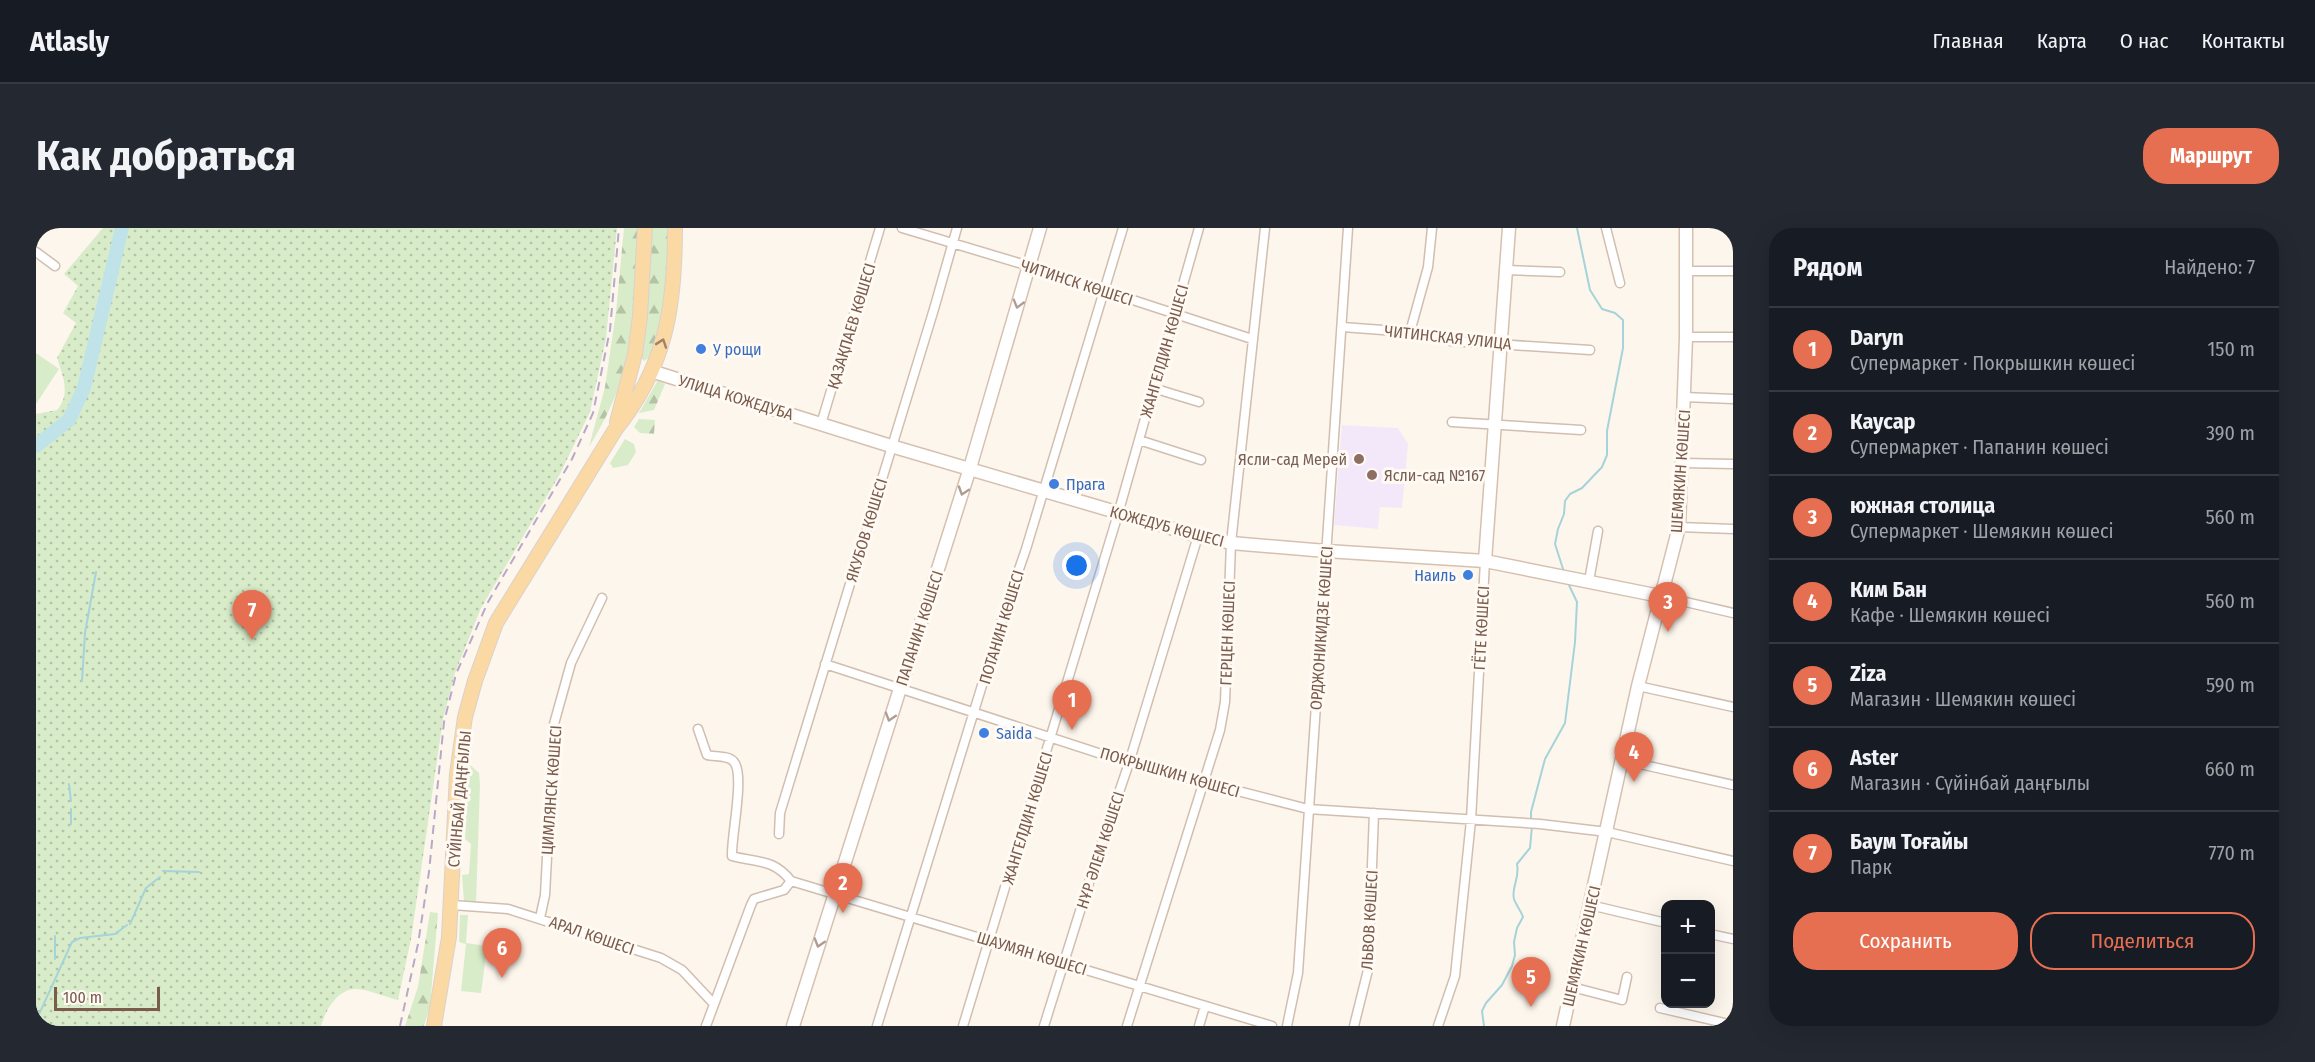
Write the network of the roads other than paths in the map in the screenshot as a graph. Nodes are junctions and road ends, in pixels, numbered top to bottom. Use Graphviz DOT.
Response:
graph roads {
  1 [pos="645,228"];
  2 [pos="675,228"];
  3 [pos="880,228"];
  4 [pos="902,228"];
  5 [pos="957,228"];
  6 [pos="1040,228"];
  7 [pos="1123,228"];
  8 [pos="1199,228"];
  9 [pos="1265,228"];
  10 [pos="1347,228"];
  11 [pos="1432,228"];
  12 [pos="1509,228"];
  13 [pos="1606,228"];
  14 [pos="1686,228"];
  15 [pos="952,243"];
  16 [pos="36,252"];
  17 [pos="55,266"];
  18 [pos="1029,266"];
  19 [pos="1507,270"];
  20 [pos="1686,271"];
  21 [pos="1733,271"];
  22 [pos="1560,272"];
  23 [pos="1620,283"];
  24 [pos="1104,291"];
  25 [pos="1174,314"];
  26 [pos="1342,327"];
  27 [pos="1410,332"];
  28 [pos="1686,337"];
  29 [pos="1733,337"];
  30 [pos="1252,339"];
  31 [pos="1502,343"];
  32 [pos="1590,350"];
  33 [pos="651,371"];
  34 [pos="1153,388"];
  35 [pos="1684,397"];
  36 [pos="1733,399"];
  37 [pos="1199,402"];
  38 [pos="1452,422"];
  39 [pos="821,424"];
  40 [pos="1496,425"];
  41 [pos="615,430"];
  42 [pos="1581,430"];
  43 [pos="1139,440"];
  44 [pos="891,446"];
  45 [pos="1201,459"];
  46 [pos="1683,463"];
  47 [pos="1733,464"];
  48 [pos="970,468"];
  49 [pos="1043,491"];
  50 [pos="1118,514"];
  51 [pos="1679,527"];
  52 [pos="1733,529"];
  53 [pos="1598,531"];
  54 [pos="1198,537"];
  55 [pos="1231,543"];
  56 [pos="1326,551"];
  57 [pos="1485,561"];
  58 [pos="1589,581"];
  59 [pos="1660,596"];
  60 [pos="602,598"];
  61 [pos="1733,613"];
  62 [pos="825,664"];
  63 [pos="1638,686"];
  64 [pos="899,689"];
  65 [pos="1733,707"];
  66 [pos="975,713"];
  67 [pos="698,729"];
  68 [pos="1052,737"];
  69 [pos="1622,760"];
  70 [pos="1129,763"];
  71 [pos="1202,783"];
  72 [pos="1733,785"];
  73 [pos="1308,809"];
  74 [pos="1374,813"];
  75 [pos="1471,820"];
  76 [pos="1607,832"];
  77 [pos="779,834"];
  78 [pos="1733,861"];
  79 [pos="791,880"];
  80 [pos="834,894"];
  81 [pos="452,905"];
  82 [pos="1590,905"];
  83 [pos="911,916"];
  84 [pos="540,918"];
  85 [pos="1661,922"];
  86 [pos="1715,935"];
  87 [pos="1733,939"];
  88 [pos="990,940"];
  89 [pos="1064,962"];
  90 [pos="1627,977"];
  91 [pos="1140,985"];
  92 [pos="1572,987"];
  93 [pos="714,1004"];
  94 [pos="1205,1006"];
  95 [pos="1660,1008"];
  96 [pos="1733,1025"];
  97 [pos="434,1026"];
  98 [pos="706,1026"];
  99 [pos="793,1026"];
  100 [pos="877,1026"];
  101 [pos="963,1026"];
  102 [pos="1044,1026"];
  103 [pos="1127,1026"];
  104 [pos="1199,1026"];
  105 [pos="1272,1026"];
  106 [pos="1287,1026"];
  107 [pos="1354,1026"];
  108 [pos="1438,1026"];
  109 [pos="1563,1026"];
  1 -- 41 [label="main road, СҮЙІНБАЙ ДАҢҒЫЛЫ"];
  33 -- 2 [label="main road, СҮЙІНБАЙ ДАҢҒЫЛЫ, one-way"];
  3 -- 39 [label="street, ҚАЗАҚПАЕВ КӨШЕСІ"];
  4 -- 15 [label="street, ЧИТИНСК КӨШЕСІ"];
  5 -- 15 [label="street, ЯКУБОВ КӨШЕСІ"];
  6 -- 18 [label="main road, ПАПАНИН КӨШЕСІ"];
  7 -- 24 [label="street, ПОТАНИН КӨШЕСІ"];
  8 -- 25 [label="street, ЖАНГЕЛДИН КӨШЕСІ"];
  9 -- 30 [label="street, ГЕРЦЕН КӨШЕСІ"];
  10 -- 26 [label="street, ОРДЖОНИКИДЗЕ КӨШЕСІ"];
  11 -- 27 [label="street"];
  12 -- 19 [label="main road, ГЁТЕ КӨШЕСІ"];
  13 -- 23 [label="street"];
  14 -- 20 [label="main road, ШЕМЯКИН КӨШЕСІ"];
  15 -- 18 [label="street, ЧИТИНСК КӨШЕСІ"];
  15 -- 44 [label="street, ЯКУБОВ КӨШЕСІ"];
  16 -- 17 [label="street"];
  18 -- 24 [label="street, ЧИТИНСК КӨШЕСІ"];
  18 -- 48 [label="main road, ПАПАНИН КӨШЕСІ, one-way"];
  19 -- 22 [label="street"];
  19 -- 31 [label="main road, ГЁТЕ КӨШЕСІ"];
  20 -- 21 [label="street"];
  20 -- 28 [label="main road, ШЕМЯКИН КӨШЕСІ"];
  24 -- 25 [label="street, ЧИТИНСК КӨШЕСІ"];
  24 -- 49 [label="street, ПОТАНИН КӨШЕСІ"];
  25 -- 30 [label="street, ЧИТИНСК КӨШЕСІ"];
  25 -- 34 [label="street, ЖАНГЕЛДИН КӨШЕСІ"];
  26 -- 27 [label="street, ЧИТИНСКАЯ УЛИЦА"];
  26 -- 56 [label="street, ОРДЖОНИКИДЗЕ КӨШЕСІ"];
  27 -- 31 [label="street, ЧИТИНСКАЯ УЛИЦА"];
  28 -- 29 [label="street"];
  28 -- 35 [label="main road, ШЕМЯКИН КӨШЕСІ"];
  30 -- 55 [label="street, ГЕРЦЕН КӨШЕСІ"];
  31 -- 32 [label="street, ЧИТИНСКАЯ УЛИЦА"];
  31 -- 40 [label="main road, ГЁТЕ КӨШЕСІ"];
  33 -- 39 [label="main road, УЛИЦА КОЖЕДУБА"];
  33 -- 41 [label="main road, СҮЙІНБАЙ ДАҢҒЫЛЫ"];
  34 -- 37 [label="street"];
  34 -- 43 [label="street, ЖАНГЕЛДИН КӨШЕСІ"];
  35 -- 36 [label="street"];
  35 -- 46 [label="main road, ШЕМЯКИН КӨШЕСІ"];
  38 -- 40 [label="street"];
  39 -- 44 [label="main road, КОЖЕДУБ КӨШЕСІ"];
  40 -- 42 [label="street"];
  40 -- 57 [label="main road, ГЁТЕ КӨШЕСІ"];
  41 -- 81 [label="main road, СҮЙІНБАЙ ДАҢҒЫЛЫ"];
  43 -- 45 [label="street"];
  43 -- 50 [label="street, ЖАНГЕЛДИН КӨШЕСІ"];
  44 -- 48 [label="main road, КОЖЕДУБ КӨШЕСІ"];
  44 -- 62 [label="street, ЯКУБОВ КӨШЕСІ"];
  46 -- 47 [label="street"];
  46 -- 51 [label="main road, ШЕМЯКИН КӨШЕСІ"];
  48 -- 49 [label="main road, КОЖЕДУБ КӨШЕСІ"];
  48 -- 64 [label="main road, ПАПАНИН КӨШЕСІ, one-way"];
  49 -- 50 [label="main road, КОЖЕДУБ КӨШЕСІ"];
  49 -- 66 [label="street, ПОТАНИН КӨШЕСІ"];
  50 -- 54 [label="main road, КОЖЕДУБ КӨШЕСІ"];
  50 -- 68 [label="street, ЖАНГЕЛДИН КӨШЕСІ"];
  51 -- 52 [label="street"];
  51 -- 59 [label="main road, ШЕМЯКИН КӨШЕСІ"];
  53 -- 58 [label="street"];
  54 -- 55 [label="main road, КОЖЕДУБ КӨШЕСІ"];
  54 -- 70 [label="street, НҰР ӘЛЕМ КӨШЕСІ"];
  55 -- 56 [label="main road, КОЖЕДУБ КӨШЕСІ"];
  55 -- 71 [label="street, ГЕРЦЕН КӨШЕСІ"];
  56 -- 57 [label="main road, КОЖЕДУБ КӨШЕСІ"];
  56 -- 73 [label="street, ОРДЖОНИКИДЗЕ КӨШЕСІ"];
  57 -- 58 [label="main road, КОЖЕДУБ КӨШЕСІ"];
  57 -- 75 [label="street, ГЁТЕ КӨШЕСІ"];
  58 -- 59 [label="main road"];
  59 -- 61 [label="street"];
  59 -- 63 [label="main road, ШЕМЯКИН КӨШЕСІ"];
  60 -- 84 [label="street, ЦИМЛЯНСК КӨШЕСІ"];
  62 -- 64 [label="street, ПОКРЫШКИН КӨШЕСІ"];
  62 -- 77 [label="street, ЯКУБОВ КӨШЕСІ"];
  63 -- 65 [label="street"];
  63 -- 69 [label="main road, ШЕМЯКИН КӨШЕСІ"];
  64 -- 66 [label="street, ПОКРЫШКИН КӨШЕСІ"];
  64 -- 80 [label="main road, ПАПАНИН КӨШЕСІ, one-way"];
  66 -- 68 [label="street, ПОКРЫШКИН КӨШЕСІ"];
  66 -- 83 [label="street, ПОТАНИН КӨШЕСІ"];
  67 -- 79 [label="street"];
  68 -- 70 [label="street, ПОКРЫШКИН КӨШЕСІ"];
  68 -- 88 [label="street, ЖАНГЕЛДИН КӨШЕСІ"];
  69 -- 72 [label="street"];
  69 -- 76 [label="main road, ШЕМЯКИН КӨШЕСІ"];
  70 -- 71 [label="street, ПОКРЫШКИН КӨШЕСІ"];
  70 -- 89 [label="street, НҰР ӘЛЕМ КӨШЕСІ"];
  71 -- 73 [label="street, ПОКРЫШКИН КӨШЕСІ"];
  71 -- 91 [label="street, ГЕРЦЕН КӨШЕСІ"];
  73 -- 74 [label="street, ПОКРЫШКИН КӨШЕСІ"];
  73 -- 106 [label="street, ОРДЖОНИКИДЗЕ КӨШЕСІ"];
  74 -- 75 [label="street, ПОКРЫШКИН КӨШЕСІ"];
  74 -- 107 [label="street, ЛЬВОВ КӨШЕСІ"];
  75 -- 76 [label="street, ПОКРЫШКИН КӨШЕСІ"];
  75 -- 108 [label="street, ГЁТЕ КӨШЕСІ"];
  76 -- 78 [label="street, ПОКРЫШКИН КӨШЕСІ"];
  76 -- 82 [label="main road, ШЕМЯКИН КӨШЕСІ"];
  79 -- 80 [label="street, ШАУМЯН КӨШЕСІ"];
  79 -- 93 [label="street"];
  80 -- 83 [label="street, ШАУМЯН КӨШЕСІ"];
  80 -- 99 [label="main road, ПАПАНИН КӨШЕСІ, one-way"];
  81 -- 84 [label="street, АРАЛ КӨШЕСІ"];
  81 -- 97 [label="main road, СҮЙІНБАЙ ДАҢҒЫЛЫ"];
  82 -- 85 [label="street"];
  82 -- 92 [label="main road, ШЕМЯКИН КӨШЕСІ"];
  83 -- 88 [label="street, ШАУМЯН КӨШЕСІ"];
  83 -- 100 [label="street, ПОТАНИН КӨШЕСІ"];
  84 -- 93 [label="street, АРАЛ КӨШЕСІ"];
  86 -- 87 [label="street"];
  88 -- 89 [label="street, ШАУМЯН КӨШЕСІ"];
  88 -- 101 [label="street, ЖАНГЕЛДИН КӨШЕСІ"];
  89 -- 91 [label="street, ШАУМЯН КӨШЕСІ"];
  89 -- 102 [label="street, НҰР ӘЛЕМ КӨШЕСІ"];
  90 -- 92 [label="street"];
  91 -- 94 [label="street, ШАУМЯН КӨШЕСІ"];
  91 -- 103 [label="street, ГЕРЦЕН КӨШЕСІ"];
  92 -- 109 [label="main road, ШЕМЯКИН КӨШЕСІ"];
  93 -- 98 [label="street"];
  94 -- 104 [label="street"];
  94 -- 105 [label="street, ШАУМЯН КӨШЕСІ"];
  95 -- 96 [label="street"];
}
